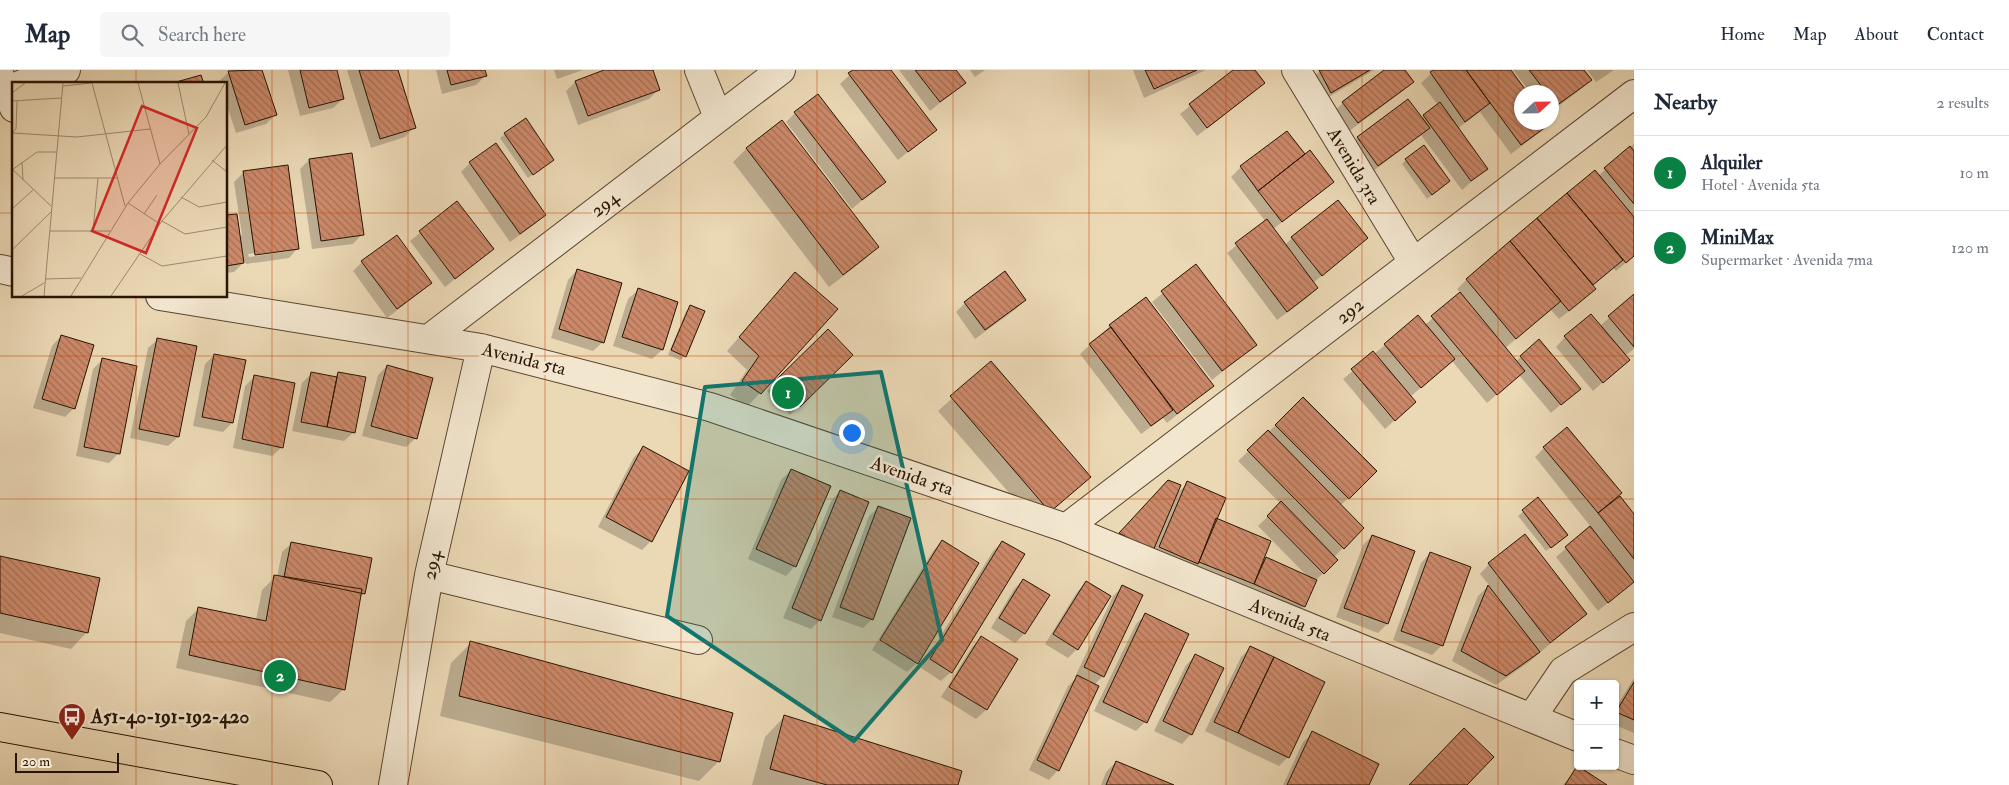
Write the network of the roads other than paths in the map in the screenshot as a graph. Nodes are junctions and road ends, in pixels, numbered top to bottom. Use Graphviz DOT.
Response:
graph roads {
  1 [pos="66,70"];
  2 [pos="699,70"];
  3 [pos="781,70"];
  4 [pos="1296,70"];
  5 [pos="29,82"];
  6 [pos="1634,94"];
  7 [pos="718,117"];
  8 [pos="1413,262"];
  9 [pos="173,298"];
  10 [pos="430,338"];
  11 [pos="480,348"];
  12 [pos="1066,528"];
  13 [pos="429,575"];
  14 [pos="1634,627"];
  15 [pos="698,640"];
  16 [pos="1532,718"];
  17 [pos="0,727"];
  18 [pos="1574,735"];
  19 [pos="1619,754"];
  20 [pos="1634,760"];
  21 [pos="318,785"];
  22 [pos="393,785"];
  1 -- 5 [label="street"];
  2 -- 7 [label="street"];
  3 -- 7 [label="street, 294"];
  4 -- 8 [label="street, Avenida 3ra"];
  6 -- 8 [label="street, 292"];
  7 -- 10 [label="street, 294"];
  8 -- 12 [label="street, 292"];
  9 -- 10 [label="street, Avenida 5ta"];
  10 -- 11 [label="street, Avenida 5ta"];
  11 -- 12 [label="street, Avenida 5ta"];
  11 -- 13 [label="street, 294"];
  12 -- 16 [label="street, Avenida 5ta"];
  13 -- 15 [label="street"];
  13 -- 22 [label="street, 294"];
  14 -- 16 [label="street"];
  16 -- 18 [label="street, Avenida 5ta"];
  17 -- 21 [label="highway"];
  19 -- 20 [label="street"];
}
